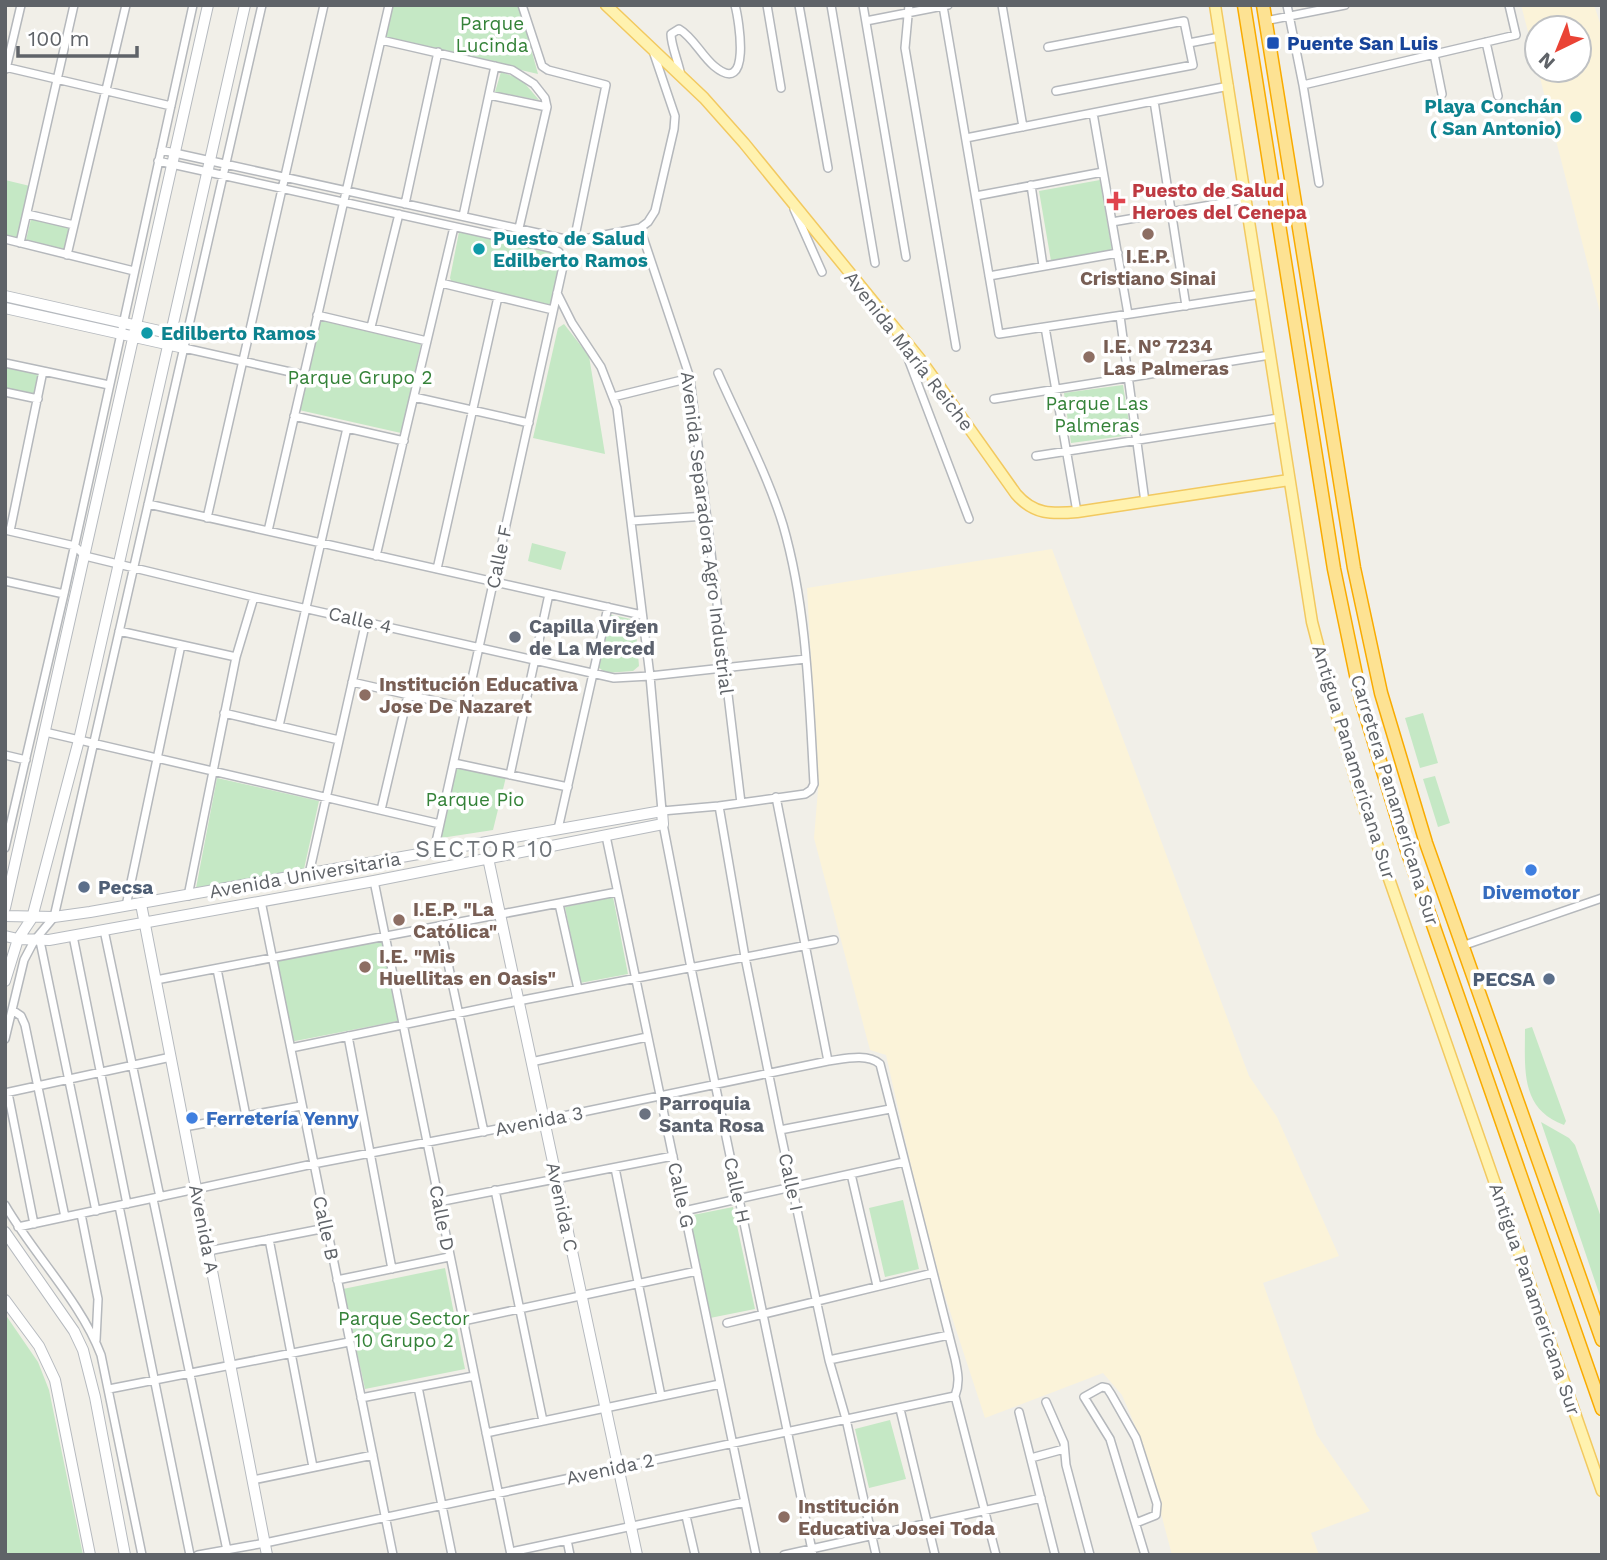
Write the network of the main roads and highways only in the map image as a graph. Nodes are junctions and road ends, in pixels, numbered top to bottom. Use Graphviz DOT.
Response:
graph roads {
  1 [pos="606,5"];
  2 [pos="1215,5"];
  3 [pos="1244,5"];
  4 [pos="1263,5"];
  5 [pos="1289,480"];
  6 [pos="1602,1340"];
  7 [pos="1602,1409"];
  8 [pos="1602,1491"];
  1 -- 5 [label="main road, Avenida María Reiche"];
  2 -- 5 [label="main road, Antigua Panamericana Sur"];
  3 -- 7 [label="highway, Carretera Panamericana Sur"];
  4 -- 6 [label="highway, Carretera Panamericana Sur"];
  5 -- 8 [label="main road, Antigua Panamericana Sur"];
}
